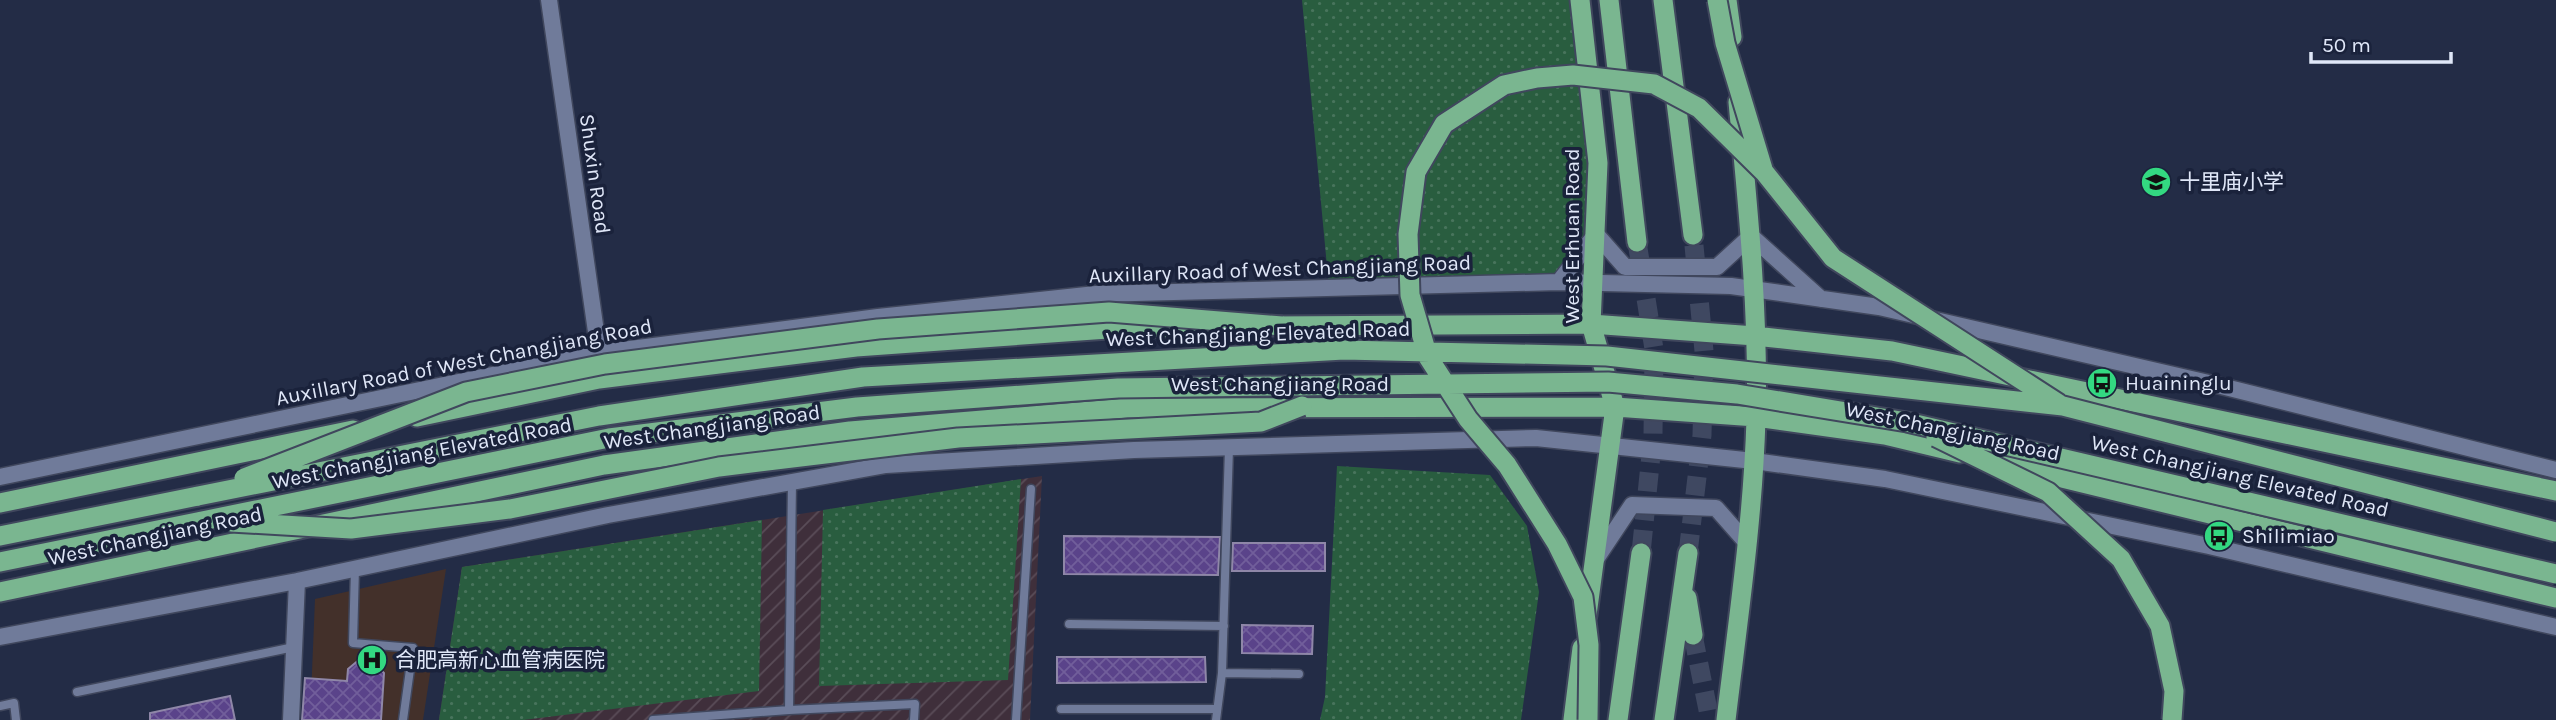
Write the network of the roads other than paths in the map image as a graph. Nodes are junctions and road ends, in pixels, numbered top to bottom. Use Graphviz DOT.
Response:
graph roads {
  1 [pos="549,0"];
  2 [pos="1580,0"];
  3 [pos="1609,0"];
  4 [pos="1663,0"];
  5 [pos="1717,0"];
  6 [pos="1727,0"];
  7 [pos="1765,173"];
  8 [pos="1596,234"];
  9 [pos="1693,235"];
  10 [pos="1751,236"];
  11 [pos="1637,242"];
  12 [pos="1559,282"];
  13 [pos="1595,283"];
  14 [pos="1755,289"];
  15 [pos="1821,299"];
  16 [pos="1591,324"];
  17 [pos="1282,326"];
  18 [pos="1755,336"];
  19 [pos="599,353"];
  20 [pos="1303,406"];
  21 [pos="2063,406"];
  22 [pos="1615,407"];
  23 [pos="1756,417"];
  24 [pos="1907,422"];
  25 [pos="1612,446"];
  26 [pos="1229,447"];
  27 [pos="1754,461"];
  28 [pos="2556,470"];
  29 [pos="0,477"];
  30 [pos="792,482"];
  31 [pos="1031,489"];
  32 [pos="2556,491"];
  33 [pos="198,496"];
  34 [pos="0,503"];
  35 [pos="202,521"];
  36 [pos="2556,532"];
  37 [pos="0,536"];
  38 [pos="1746,542"];
  39 [pos="1641,553"];
  40 [pos="1688,553"];
  41 [pos="1596,559"];
  42 [pos="0,562"];
  43 [pos="355,568"];
  44 [pos="2556,574"];
  45 [pos="1684,580"];
  46 [pos="297,581"];
  47 [pos="0,592"];
  48 [pos="2556,598"];
  49 [pos="1069,624"];
  50 [pos="1224,626"];
  51 [pos="2556,628"];
  52 [pos="1693,635"];
  53 [pos="0,637"];
  54 [pos="294,647"];
  55 [pos="1222,673"];
  56 [pos="1299,674"];
  57 [pos="77,692"];
  58 [pos="0,706"];
  59 [pos="1061,709"];
  60 [pos="1217,709"];
  61 [pos="789,710"];
  62 [pos="16,720"];
  63 [pos="291,720"];
  64 [pos="403,720"];
  65 [pos="653,720"];
  66 [pos="914,720"];
  67 [pos="1016,720"];
  68 [pos="1216,720"];
  69 [pos="1573,720"];
  70 [pos="1588,720"];
  71 [pos="1618,720"];
  72 [pos="1664,720"];
  73 [pos="1726,720"];
  74 [pos="2172,720"];
  1 -- 19 [label="street, Shuxin Road"];
  2 -- 8 [label="highway, West Erhuan Road"];
  3 -- 11 [label="highway"];
  4 -- 9 [label="highway"];
  5 -- 7 [label="highway, bridge"];
  6 -- 10 [label="highway"];
  7 -- 21 [label="highway, bridge"];
  7 -- 70 [label="highway, bridge"];
  8 -- 10 [label="street"];
  8 -- 12 [label="street"];
  8 -- 13 [label="highway, West Erhuan Road"];
  10 -- 14 [label="highway"];
  10 -- 15 [label="street"];
  12 -- 13 [label="street, Auxillary Road of West Changjiang Road"];
  12 -- 19 [label="street, Auxillary Road of West Changjiang Road"];
  13 -- 14 [label="street, Auxillary Road of West Changjiang Road"];
  13 -- 16 [label="highway, West Erhuan Road"];
  14 -- 15 [label="street, Auxillary Road of West Changjiang Road"];
  14 -- 18 [label="highway"];
  15 -- 28 [label="street, Auxillary Road of West Changjiang Road"];
  16 -- 17 [label="highway"];
  16 -- 18 [label="highway"];
  16 -- 22 [label="highway, West Erhuan Road"];
  17 -- 33 [label="highway, bridge"];
  17 -- 34 [label="highway"];
  18 -- 23 [label="highway"];
  18 -- 32 [label="highway"];
  19 -- 29 [label="street, Auxillary Road of West Changjiang Road"];
  20 -- 22 [label="highway, West Changjiang Road"];
  20 -- 35 [label="highway, bridge"];
  20 -- 47 [label="highway, West Changjiang Road"];
  21 -- 33 [label="highway, West Changjiang Elevated Road, bridge"];
  21 -- 36 [label="highway, West Changjiang Elevated Road, bridge"];
  22 -- 23 [label="highway, West Changjiang Road"];
  22 -- 25 [label="highway, West Erhuan Road"];
  23 -- 27 [label="highway"];
  23 -- 48 [label="highway, West Changjiang Road"];
  24 -- 35 [label="highway, West Changjiang Elevated Road, bridge"];
  24 -- 44 [label="highway, West Changjiang Elevated Road, bridge"];
  24 -- 74 [label="highway, bridge"];
  25 -- 26 [label="street"];
  25 -- 27 [label="street"];
  25 -- 41 [label="highway, West Erhuan Road"];
  26 -- 30 [label="street"];
  26 -- 50 [label="lane"];
  27 -- 38 [label="highway"];
  27 -- 51 [label="street"];
  30 -- 43 [label="street"];
  30 -- 61 [label="lane"];
  31 -- 67 [label="lane"];
  33 -- 37 [label="highway, West Changjiang Elevated Road"];
  35 -- 42 [label="highway, West Changjiang Elevated Road"];
  38 -- 41 [label="street"];
  38 -- 73 [label="highway"];
  39 -- 71 [label="highway"];
  40 -- 45 [label="highway"];
  41 -- 69 [label="highway, West Erhuan Road"];
  43 -- 46 [label="street"];
  43 -- 64 [label="lane"];
  45 -- 52 [label="highway"];
  45 -- 72 [label="highway"];
  46 -- 53 [label="street"];
  46 -- 54 [label="street"];
  49 -- 50 [label="lane"];
  50 -- 55 [label="lane"];
  54 -- 57 [label="lane"];
  54 -- 63 [label="street"];
  55 -- 56 [label="lane"];
  55 -- 60 [label="lane"];
  58 -- 62 [label="lane"];
  59 -- 60 [label="lane"];
  60 -- 68 [label="lane"];
  61 -- 65 [label="lane"];
  61 -- 66 [label="lane"];
}
